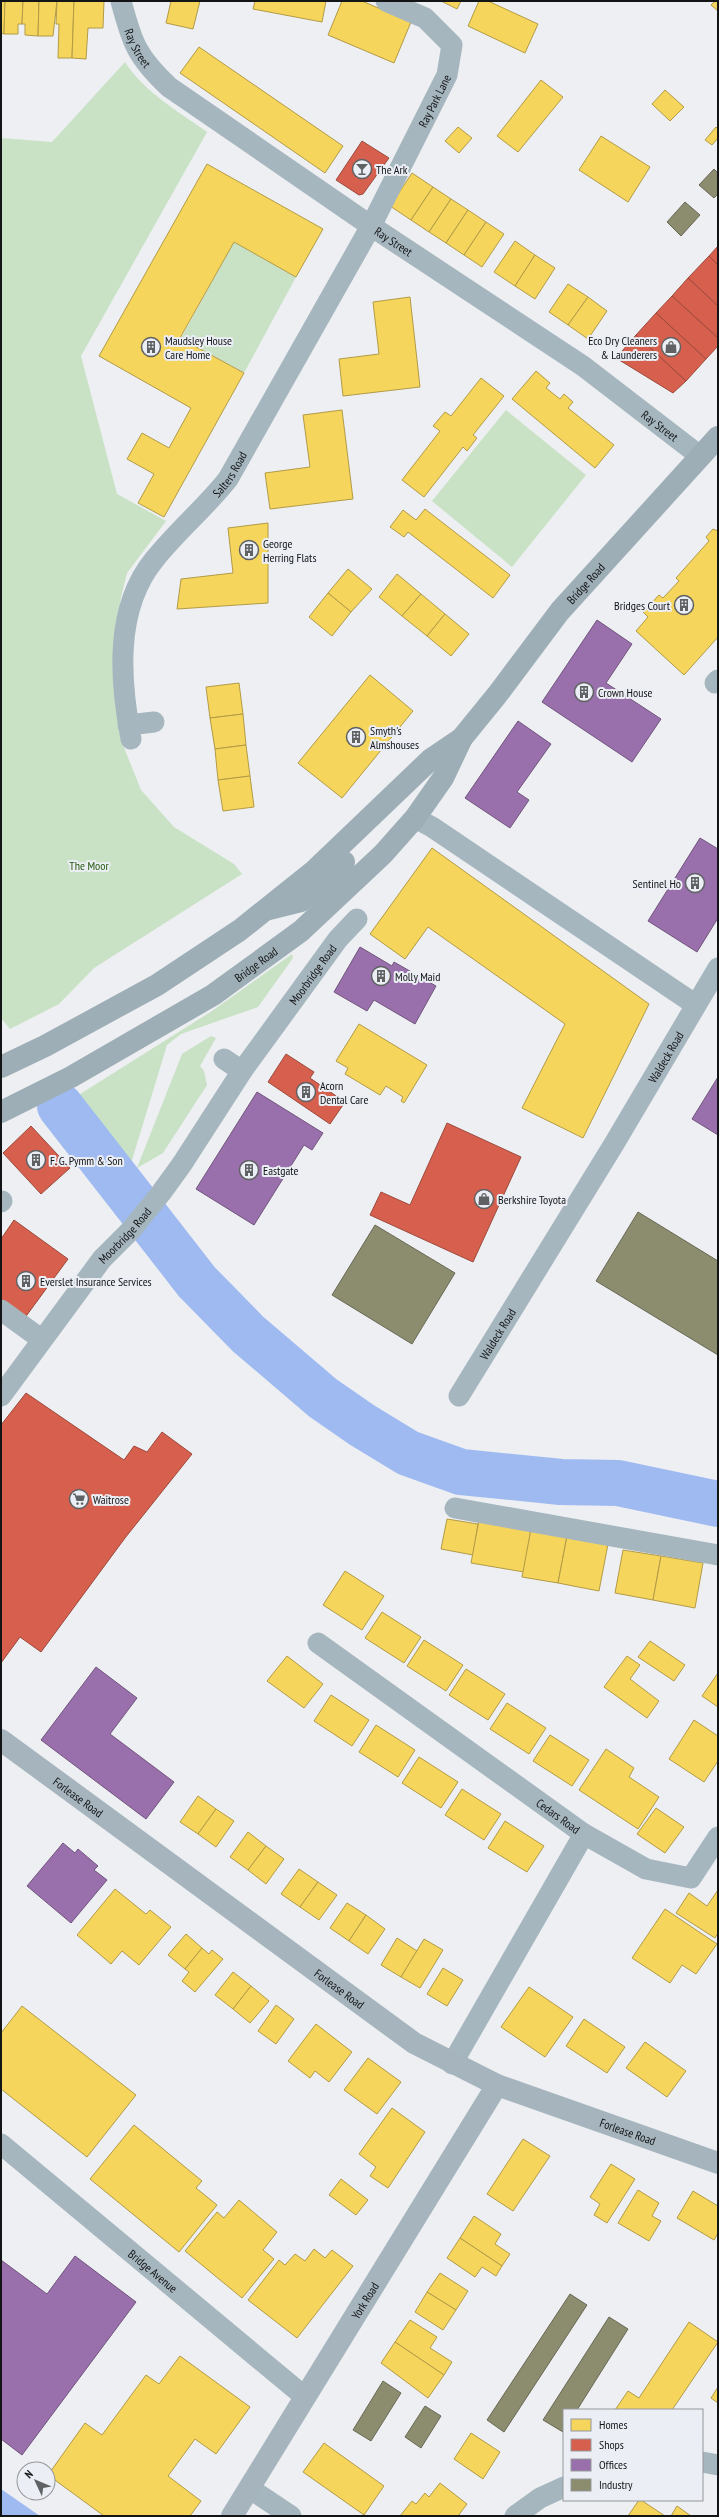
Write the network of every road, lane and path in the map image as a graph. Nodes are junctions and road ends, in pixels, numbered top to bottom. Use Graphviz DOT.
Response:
graph roads {
  1 [pos="121,1"];
  2 [pos="386,1"];
  3 [pos="370,226"];
  4 [pos="718,436"];
  5 [pos="700,456"];
  6 [pos="154,722"];
  7 [pos="462,738"];
  8 [pos="415,818"];
  9 [pos="264,910"];
  10 [pos="357,919"];
  11 [pos="718,968"];
  12 [pos="696,1006"];
  13 [pos="224,1059"];
  14 [pos="1,1067"];
  15 [pos="242,1071"];
  16 [pos="7,1109"];
  17 [pos="1,1310"];
  18 [pos="41,1339"];
  19 [pos="1,1396"];
  20 [pos="459,1396"];
  21 [pos="455,1508"];
  22 [pos="718,1555"];
  23 [pos="318,1643"];
  24 [pos="1,1740"];
  25 [pos="584,1834"];
  26 [pos="718,1837"];
  27 [pos="452,2064"];
  28 [pos="497,2085"];
  29 [pos="1,2144"];
  30 [pos="718,2163"];
  31 [pos="305,2397"];
  32 [pos="703,2462"];
  33 [pos="718,2465"];
  34 [pos="563,2487"];
  35 [pos="249,2488"];
  36 [pos="232,2516"];
  37 [pos="291,2516"];
  38 [pos="515,2516"];
  1 -- 3 [label="street, Ray Street"];
  2 -- 3 [label="street, Ray Park Lane"];
  3 -- 5 [label="street, Ray Street"];
  3 -- 6 [label="street, Salters Road"];
  4 -- 5 [label="main road, Bridge Road"];
  5 -- 7 [label="main road, Bridge Road"];
  7 -- 8 [label="main road, Bridge Road"];
  7 -- 9 [label="main road, Bridge Road"];
  8 -- 9 [label="main road, Bridge Road"];
  8 -- 12 [label="street"];
  8 -- 16 [label="main road, Bridge Road"];
  9 -- 14 [label="main road, Bridge Road"];
  10 -- 15 [label="street, Moorbridge Road"];
  11 -- 12 [label="street, Waldeck Road"];
  12 -- 20 [label="street, Waldeck Road"];
  13 -- 15 [label="street"];
  15 -- 18 [label="street, Moorbridge Road"];
  17 -- 18 [label="street"];
  18 -- 19 [label="street, Moorbridge Road"];
  21 -- 22 [label="street"];
  23 -- 25 [label="street, Cedars Road"];
  24 -- 27 [label="street, Forlease Road"];
  25 -- 26 [label="street"];
  25 -- 27 [label="street, Cedars Road"];
  27 -- 28 [label="street, Forlease Road"];
  28 -- 30 [label="street, Forlease Road"];
  28 -- 31 [label="street, York Road"];
  29 -- 31 [label="street, Bridge Avenue"];
  31 -- 35 [label="street, York Road"];
  32 -- 33 [label="street"];
  34 -- 38 [label="street"];
  35 -- 36 [label="street, York Road"];
  35 -- 37 [label="street"];
}
